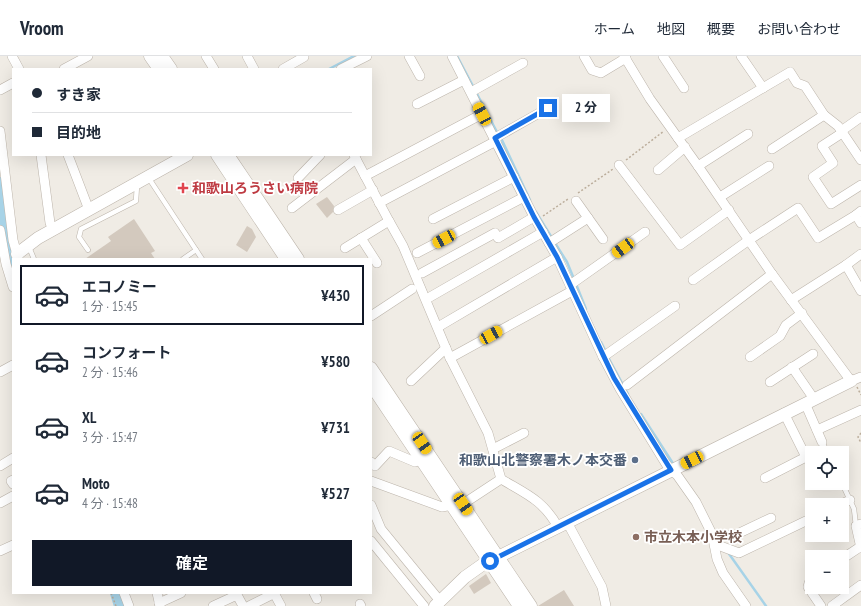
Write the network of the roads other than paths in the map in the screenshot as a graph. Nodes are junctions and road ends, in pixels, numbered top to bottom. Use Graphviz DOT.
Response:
graph roads {
  1 [pos="13,56"];
  2 [pos="88,56"];
  3 [pos="150,56"];
  4 [pos="162,56"];
  5 [pos="206,56"];
  6 [pos="247,56"];
  7 [pos="304,56"];
  8 [pos="367,56"];
  9 [pos="409,56"];
  10 [pos="452,56"];
  11 [pos="584,56"];
  12 [pos="663,56"];
  13 [pos="753,56"];
  14 [pos="625,57"];
  15 [pos="743,59"];
  16 [pos="523,63"];
  17 [pos="19,68"];
  18 [pos="66,68"];
  19 [pos="158,68"];
  20 [pos="170,68"];
  21 [pos="213,68"];
  22 [pos="253,68"];
  23 [pos="285,68"];
  24 [pos="342,68"];
  25 [pos="420,76"];
  26 [pos="464,80"];
  27 [pos="12,84"];
  28 [pos="684,88"];
  29 [pos="763,88"];
  30 [pos="475,89"];
  31 [pos="0,90"];
  32 [pos="417,104"];
  33 [pos="548,108"];
  34 [pos="482,114"];
  35 [pos="824,115"];
  36 [pos="861,117"];
  37 [pos="0,131"];
  38 [pos="842,133"];
  39 [pos="748,134"];
  40 [pos="498,137"];
  41 [pos="678,138"];
  42 [pos="685,148"];
  43 [pos="772,150"];
  44 [pos="41,156"];
  45 [pos="68,156"];
  46 [pos="185,156"];
  47 [pos="218,156"];
  48 [pos="229,156"];
  49 [pos="319,156"];
  50 [pos="355,157"];
  51 [pos="861,160"];
  52 [pos="619,165"];
  53 [pos="698,166"];
  54 [pos="769,166"];
  55 [pos="658,170"];
  56 [pos="365,176"];
  57 [pos="148,177"];
  58 [pos="514,177"];
  59 [pos="298,178"];
  60 [pos="137,184"];
  61 [pos="861,185"];
  62 [pos="373,190"];
  63 [pos="524,197"];
  64 [pos="720,197"];
  65 [pos="573,198"];
  66 [pos="379,203"];
  67 [pos="292,208"];
  68 [pos="89,210"];
  69 [pos="338,210"];
  70 [pos="729,210"];
  71 [pos="859,216"];
  72 [pos="534,217"];
  73 [pos="588,218"];
  74 [pos="433,219"];
  75 [pos="389,221"];
  76 [pos="0,230"];
  77 [pos="54,230"];
  78 [pos="543,232"];
  79 [pos="645,232"];
  80 [pos="361,238"];
  81 [pos="603,239"];
  82 [pos="749,240"];
  83 [pos="553,241"];
  84 [pos="28,245"];
  85 [pos="345,248"];
  86 [pos="88,250"];
  87 [pos="196,250"];
  88 [pos="417,253"];
  89 [pos="861,254"];
  90 [pos="18,256"];
  91 [pos="557,257"];
  92 [pos="34,258"];
  93 [pos="184,258"];
  94 [pos="201,258"];
  95 [pos="285,258"];
  96 [pos="297,258"];
  97 [pos="12,260"];
  98 [pos="377,263"];
  99 [pos="846,265"];
  100 [pos="3,266"];
  101 [pos="422,273"];
  102 [pos="772,274"];
  103 [pos="694,280"];
  104 [pos="12,285"];
  105 [pos="573,285"];
  106 [pos="412,289"];
  107 [pos="861,290"];
  108 [pos="430,297"];
  109 [pos="791,300"];
  110 [pos="675,306"];
  111 [pos="802,313"];
  112 [pos="372,315"];
  113 [pos="438,327"];
  114 [pos="446,348"];
  115 [pos="813,354"];
  116 [pos="606,355"];
  117 [pos="750,357"];
  118 [pos="450,358"];
  119 [pos="12,366"];
  120 [pos="792,367"];
  121 [pos="372,370"];
  122 [pos="0,372"];
  123 [pos="411,380"];
  124 [pos="856,381"];
  125 [pos="770,382"];
  126 [pos="627,385"];
  127 [pos="372,386"];
  128 [pos="810,401"];
  129 [pos="861,410"];
  130 [pos="784,413"];
  131 [pos="817,430"];
  132 [pos="524,433"];
  133 [pos="822,442"];
  134 [pos="824,446"];
  135 [pos="493,449"];
  136 [pos="426,458"];
  137 [pos="12,459"];
  138 [pos="0,466"];
  139 [pos="372,466"];
  140 [pos="674,469"];
  141 [pos="765,478"];
  142 [pos="501,479"];
  143 [pos="372,481"];
  144 [pos="845,490"];
  145 [pos="12,496"];
  146 [pos="850,500"];
  147 [pos="0,502"];
  148 [pos="457,505"];
  149 [pos="372,507"];
  150 [pos="771,518"];
  151 [pos="805,521"];
  152 [pos="563,524"];
  153 [pos="858,525"];
  154 [pos="382,529"];
  155 [pos="712,534"];
  156 [pos="372,539"];
  157 [pos="372,541"];
  158 [pos="715,544"];
  159 [pos="12,545"];
  160 [pos="860,547"];
  161 [pos="0,551"];
  162 [pos="849,555"];
  163 [pos="494,559"];
  164 [pos="859,591"];
  165 [pos="124,594"];
  166 [pos="157,594"];
  167 [pos="179,594"];
  168 [pos="272,594"];
  169 [pos="275,594"];
  170 [pos="813,594"];
  171 [pos="437,603"];
  172 [pos="160,604"];
  173 [pos="129,606"];
  174 [pos="213,606"];
  175 [pos="243,606"];
  176 [pos="249,606"];
  177 [pos="281,606"];
  178 [pos="424,606"];
  179 [pos="519,606"];
  180 [pos="531,606"];
  181 [pos="606,606"];
  182 [pos="746,606"];
  183 [pos="821,606"];
  184 [pos="832,606"];
  1 -- 17 [label="street"];
  2 -- 18 [label="street"];
  3 -- 19 [label="street"];
  4 -- 20 [label="street"];
  5 -- 21 [label="street"];
  6 -- 22 [label="street"];
  7 -- 23 [label="street"];
  8 -- 24 [label="street"];
  9 -- 25 [label="street"];
  10 -- 26 [label="street"];
  11 -- 14 [label="street"];
  12 -- 28 [label="street"];
  13 -- 15 [label="street"];
  14 -- 41 [label="street"];
  15 -- 29 [label="street"];
  16 -- 30 [label="street"];
  26 -- 30 [label="street"];
  26 -- 32 [label="street"];
  27 -- 31 [label="street"];
  29 -- 35 [label="street"];
  29 -- 41 [label="street"];
  30 -- 34 [label="street"];
  33 -- 40 [label="street"];
  34 -- 40 [label="street"];
  34 -- 56 [label="street"];
  35 -- 38 [label="street"];
  35 -- 43 [label="street"];
  36 -- 38 [label="street"];
  37 -- 90 [label="street"];
  38 -- 51 [label="street"];
  38 -- 61 [label="street"];
  39 -- 53 [label="street"];
  40 -- 58 [label="street"];
  40 -- 66 [label="street"];
  41 -- 42 [label="street"];
  42 -- 53 [label="street"];
  42 -- 55 [label="street"];
  44 -- 77 [label="street"];
  45 -- 68 [label="street"];
  46 -- 57 [label="street"];
  47 -- 95 [label="street"];
  48 -- 96 [label="street"];
  49 -- 59 [label="street"];
  50 -- 56 [label="street"];
  50 -- 67 [label="street"];
  52 -- 70 [label="street"];
  53 -- 64 [label="street"];
  54 -- 64 [label="street"];
  56 -- 62 [label="street"];
  57 -- 60 [label="street"];
  57 -- 87 [label="lane"];
  58 -- 63 [label="street"];
  58 -- 74 [label="street"];
  60 -- 68 [label="street"];
  60 -- 86 [label="lane"];
  62 -- 66 [label="street"];
  62 -- 69 [label="street"];
  63 -- 72 [label="street"];
  63 -- 88 [label="street"];
  64 -- 70 [label="street"];
  65 -- 73 [label="street"];
  66 -- 75 [label="street"];
  68 -- 77 [label="street"];
  70 -- 82 [label="street"];
  71 -- 82 [label="street"];
  72 -- 78 [label="street"];
  72 -- 101 [label="street"];
  73 -- 81 [label="street"];
  73 -- 83 [label="street"];
  75 -- 80 [label="street"];
  75 -- 113 [label="street"];
  76 -- 100 [label="street"];
  77 -- 84 [label="street"];
  78 -- 83 [label="street"];
  78 -- 108 [label="street"];
  79 -- 105 [label="street"];
  80 -- 85 [label="street"];
  80 -- 98 [label="street"];
  82 -- 102 [label="street"];
  82 -- 103 [label="street"];
  83 -- 91 [label="street"];
  84 -- 90 [label="street"];
  84 -- 92 [label="lane"];
  87 -- 93 [label="lane"];
  87 -- 94 [label="lane"];
  89 -- 99 [label="street"];
  91 -- 105 [label="street"];
  91 -- 113 [label="street"];
  97 -- 100 [label="street"];
  99 -- 107 [label="street"];
  99 -- 109 [label="street"];
  100 -- 104 [label="street"];
  102 -- 109 [label="street"];
  102 -- 126 [label="street"];
  105 -- 116 [label="street"];
  105 -- 118 [label="street"];
  106 -- 112 [label="street"];
  109 -- 111 [label="street"];
  110 -- 116 [label="street"];
  111 -- 117 [label="street"];
  111 -- 124 [label="street"];
  113 -- 114 [label="street"];
  114 -- 118 [label="street"];
  114 -- 123 [label="street"];
  115 -- 120 [label="street"];
  116 -- 140 [label="street"];
  118 -- 135 [label="street"];
  119 -- 122 [label="street"];
  120 -- 125 [label="street"];
  120 -- 128 [label="street"];
  121 -- 136 [label="street"];
  124 -- 128 [label="street"];
  127 -- 136 [label="street"];
  128 -- 130 [label="street"];
  128 -- 131 [label="street"];
  129 -- 131 [label="street"];
  130 -- 140 [label="street"];
  130 -- 141 [label="street"];
  131 -- 133 [label="street"];
  132 -- 135 [label="street"];
  133 -- 134 [label="lane"];
  135 -- 142 [label="street"];
  136 -- 139 [label="street"];
  136 -- 148 [label="street"];
  137 -- 138 [label="street"];
  140 -- 152 [label="street"];
  140 -- 155 [label="street"];
  142 -- 148 [label="street"];
  142 -- 152 [label="street"];
  143 -- 148 [label="street"];
  144 -- 146 [label="lane"];
  145 -- 147 [label="street"];
  146 -- 153 [label="lane"];
  148 -- 163 [label="street"];
  149 -- 154 [label="street"];
  150 -- 155 [label="street"];
  151 -- 158 [label="street"];
  152 -- 163 [label="street"];
  152 -- 181 [label="street"];
  153 -- 160 [label="street"];
  154 -- 156 [label="street"];
  154 -- 171 [label="street"];
  155 -- 158 [label="street"];
  157 -- 178 [label="street"];
  158 -- 182 [label="street"];
  159 -- 161 [label="street"];
  160 -- 162 [label="street"];
  163 -- 171 [label="street"];
  163 -- 179 [label="street"];
  163 -- 180 [label="street"];
  164 -- 184 [label="street"];
  165 -- 173 [label="street"];
  166 -- 172 [label="street"];
  167 -- 172 [label="street"];
  168 -- 176 [label="street"];
  169 -- 177 [label="street"];
  170 -- 183 [label="street"];
  174 -- 175 [label="street"];
}
